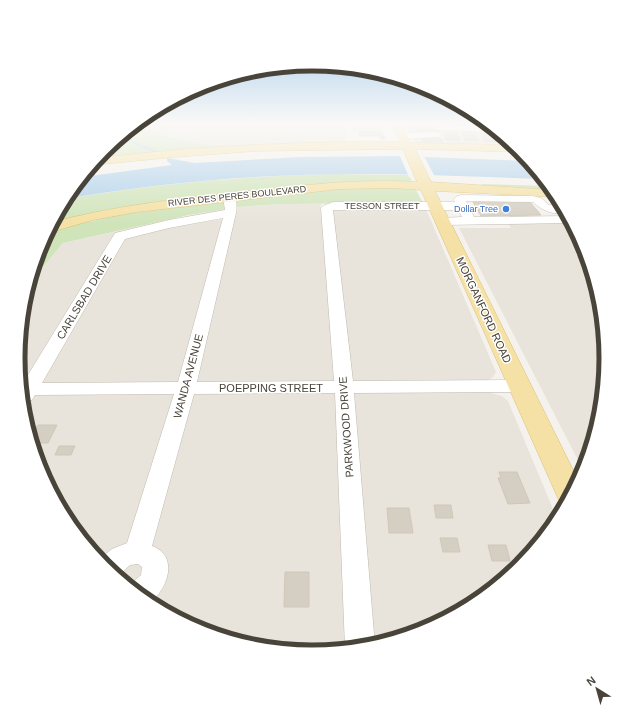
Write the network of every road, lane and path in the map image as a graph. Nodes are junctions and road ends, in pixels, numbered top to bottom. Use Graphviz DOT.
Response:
graph roads {
  1 [pos="138,157"];
  2 [pos="413,157"];
  3 [pos="103,161"];
  4 [pos="424,182"];
  5 [pos="473,193"];
  6 [pos="549,194"];
  7 [pos="526,195"];
  8 [pos="229,205"];
  9 [pos="329,206"];
  10 [pos="462,206"];
  11 [pos="557,209"];
  12 [pos="439,214"];
  13 [pos="564,220"];
  14 [pos="470,221"];
  15 [pos="58,225"];
  16 [pos="520,386"];
  17 [pos="344,387"];
  18 [pos="186,388"];
  19 [pos="27,389"];
  20 [pos="27,393"];
  21 [pos="568,490"];
  22 [pos="138,553"];
  23 [pos="111,564"];
  24 [pos="143,591"];
  25 [pos="360,642"];
  1 -- 3 [label="main road"];
  2 -- 4 [label="main road, MORGANFORD ROAD"];
  4 -- 5 [label="main road, RIVER DES PERES BOULEVARD"];
  4 -- 8 [label="main road, RIVER DES PERES BOULEVARD"];
  4 -- 12 [label="main road, MORGANFORD ROAD"];
  5 -- 7 [label="main road, RIVER DES PERES BOULEVARD"];
  5 -- 10 [label="street"];
  6 -- 7 [label="main road, RIVER DES PERES BOULEVARD"];
  7 -- 11 [label="street"];
  8 -- 15 [label="main road, RIVER DES PERES BOULEVARD"];
  8 -- 18 [label="street, WANDA AVENUE"];
  8 -- 19 [label="street, CARLSBAD DRIVE"];
  9 -- 12 [label="street, TESSON STREET"];
  9 -- 17 [label="street, PARKWOOD DRIVE"];
  10 -- 12 [label="street"];
  10 -- 14 [label="street"];
  12 -- 14 [label="street"];
  12 -- 16 [label="main road, MORGANFORD ROAD"];
  13 -- 14 [label="street"];
  16 -- 17 [label="street, POEPPING STREET"];
  16 -- 21 [label="main road, MORGANFORD ROAD"];
  17 -- 18 [label="street, POEPPING STREET"];
  17 -- 25 [label="street, PARKWOOD DRIVE"];
  18 -- 20 [label="street, POEPPING STREET"];
  18 -- 22 [label="street, WANDA AVENUE"];
  22 -- 23 [label="street"];
  22 -- 24 [label="street"];
}
